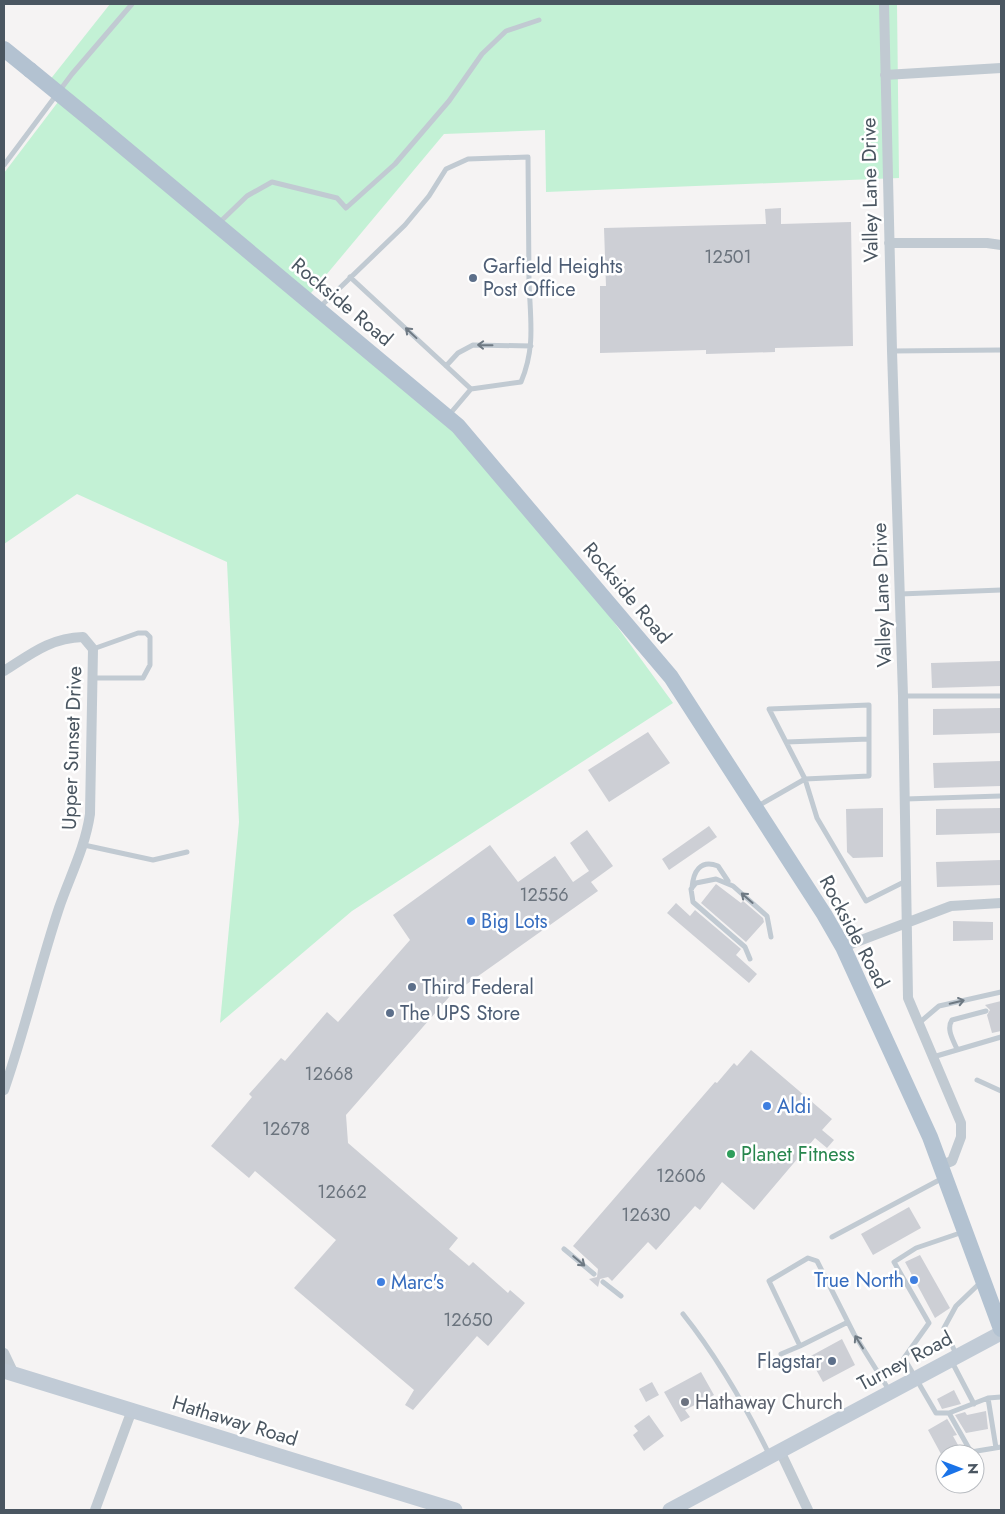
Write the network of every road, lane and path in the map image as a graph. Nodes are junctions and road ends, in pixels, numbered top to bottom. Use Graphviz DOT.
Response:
graph roads {
  1 [pos="132,4"];
  2 [pos="884,4"];
  3 [pos="539,20"];
  4 [pos="4,49"];
  5 [pos="1001,68"];
  6 [pos="885,76"];
  7 [pos="4,165"];
  8 [pos="217,225"];
  9 [pos="889,243"];
  10 [pos="1001,246"];
  11 [pos="350,277"];
  12 [pos="318,310"];
  13 [pos="532,346"];
  14 [pos="1001,350"];
  15 [pos="892,351"];
  16 [pos="446,366"];
  17 [pos="471,389"];
  18 [pos="447,417"];
  19 [pos="1001,590"];
  20 [pos="900,594"];
  21 [pos="93,649"];
  22 [pos="4,671"];
  23 [pos="92,678"];
  24 [pos="903,696"];
  25 [pos="1001,696"];
  26 [pos="869,739"];
  27 [pos="786,742"];
  28 [pos="805,778"];
  29 [pos="1001,796"];
  30 [pos="905,799"];
  31 [pos="755,808"];
  32 [pos="84,844"];
  33 [pos="187,852"];
  34 [pos="906,881"];
  35 [pos="729,884"];
  36 [pos="692,888"];
  37 [pos="1001,903"];
  38 [pos="907,923"];
  39 [pos="772,937"];
  40 [pos="843,947"];
  41 [pos="750,960"];
  42 [pos="1001,992"];
  43 [pos="986,1011"];
  44 [pos="918,1024"];
  45 [pos="1001,1037"];
  46 [pos="957,1049"];
  47 [pos="933,1057"];
  48 [pos="977,1080"];
  49 [pos="4,1090"];
  50 [pos="1001,1091"];
  51 [pos="944,1171"];
  52 [pos="966,1231"];
  53 [pos="832,1237"];
  54 [pos="564,1249"];
  55 [pos="594,1274"];
  56 [pos="983,1280"];
  57 [pos="604,1282"];
  58 [pos="621,1296"];
  59 [pos="683,1314"];
  60 [pos="848,1322"];
  61 [pos="1001,1329"];
  62 [pos="1001,1333"];
  63 [pos="800,1346"];
  64 [pos="4,1353"];
  65 [pos="781,1354"];
  66 [pos="954,1358"];
  67 [pos="9,1372"];
  68 [pos="916,1378"];
  69 [pos="890,1392"];
  70 [pos="1001,1397"];
  71 [pos="988,1398"];
  72 [pos="974,1404"];
  73 [pos="132,1410"];
  74 [pos="949,1413"];
  75 [pos="999,1447"];
  76 [pos="775,1454"];
  77 [pos="96,1510"];
  78 [pos="455,1510"];
  79 [pos="670,1510"];
  80 [pos="808,1510"];
  1 -- 7 [label="lane"];
  2 -- 6 [label="street, Valley Lane Drive"];
  3 -- 8 [label="lane"];
  4 -- 8 [label="main road, Rockside Road, bridge"];
  5 -- 6 [label="street"];
  6 -- 9 [label="street, Valley Lane Drive"];
  8 -- 12 [label="main road, Rockside Road"];
  9 -- 10 [label="street"];
  9 -- 15 [label="street, Valley Lane Drive"];
  11 -- 12 [label="lane"];
  11 -- 13 [label="lane"];
  16 -- 11 [label="lane, one-way"];
  12 -- 18 [label="main road, Rockside Road"];
  13 -- 16 [label="lane, one-way"];
  13 -- 17 [label="lane"];
  14 -- 15 [label="lane"];
  15 -- 20 [label="street, Valley Lane Drive"];
  16 -- 17 [label="lane"];
  17 -- 18 [label="lane"];
  18 -- 31 [label="main road, Rockside Road"];
  19 -- 20 [label="lane"];
  20 -- 24 [label="street, Valley Lane Drive"];
  21 -- 22 [label="street, Upper Sunset Drive"];
  21 -- 23 [label="street, Upper Sunset Drive"];
  21 -- 23 [label="lane"];
  23 -- 32 [label="street, Upper Sunset Drive"];
  24 -- 25 [label="lane"];
  24 -- 30 [label="street, Valley Lane Drive"];
  26 -- 27 [label="lane"];
  26 -- 27 [label="lane"];
  26 -- 28 [label="lane"];
  27 -- 28 [label="lane"];
  28 -- 31 [label="lane"];
  28 -- 34 [label="lane"];
  29 -- 30 [label="lane"];
  30 -- 34 [label="street, Valley Lane Drive"];
  31 -- 40 [label="main road, Rockside Road"];
  32 -- 33 [label="lane"];
  32 -- 49 [label="street, Upper Sunset Drive"];
  34 -- 38 [label="street, Valley Lane Drive"];
  35 -- 36 [label="lane"];
  35 -- 36 [label="lane"];
  39 -- 35 [label="lane, one-way"];
  36 -- 41 [label="lane"];
  37 -- 38 [label="street"];
  38 -- 40 [label="street"];
  38 -- 44 [label="street, Valley Lane Drive"];
  40 -- 51 [label="main road, Rockside Road"];
  44 -- 42 [label="lane, one-way"];
  43 -- 46 [label="lane"];
  44 -- 47 [label="street, Valley Lane Drive"];
  45 -- 46 [label="lane"];
  46 -- 47 [label="lane"];
  47 -- 51 [label="street, Valley Lane Drive"];
  48 -- 50 [label="lane"];
  51 -- 52 [label="main road, Rockside Road"];
  51 -- 53 [label="lane"];
  52 -- 56 [label="main road, Rockside Road"];
  52 -- 68 [label="lane"];
  54 -- 55 [label="lane, one-way"];
  56 -- 61 [label="main road, Rockside Road"];
  56 -- 66 [label="lane"];
  57 -- 58 [label="lane"];
  59 -- 76 [label="lane"];
  60 -- 63 [label="lane"];
  60 -- 63 [label="lane"];
  69 -- 60 [label="lane, one-way"];
  62 -- 66 [label="street, Turney Road"];
  63 -- 65 [label="lane"];
  64 -- 67 [label="street"];
  66 -- 68 [label="street, Turney Road"];
  66 -- 72 [label="lane"];
  67 -- 73 [label="street, Hathaway Road"];
  68 -- 69 [label="street, Turney Road"];
  68 -- 74 [label="lane"];
  69 -- 76 [label="street, Turney Road"];
  70 -- 71 [label="lane"];
  71 -- 72 [label="lane"];
  71 -- 75 [label="lane"];
  72 -- 74 [label="lane"];
  73 -- 77 [label="street"];
  73 -- 78 [label="street, Hathaway Road"];
  74 -- 75 [label="lane"];
  76 -- 79 [label="street, Turney Road"];
  76 -- 80 [label="street"];
}
